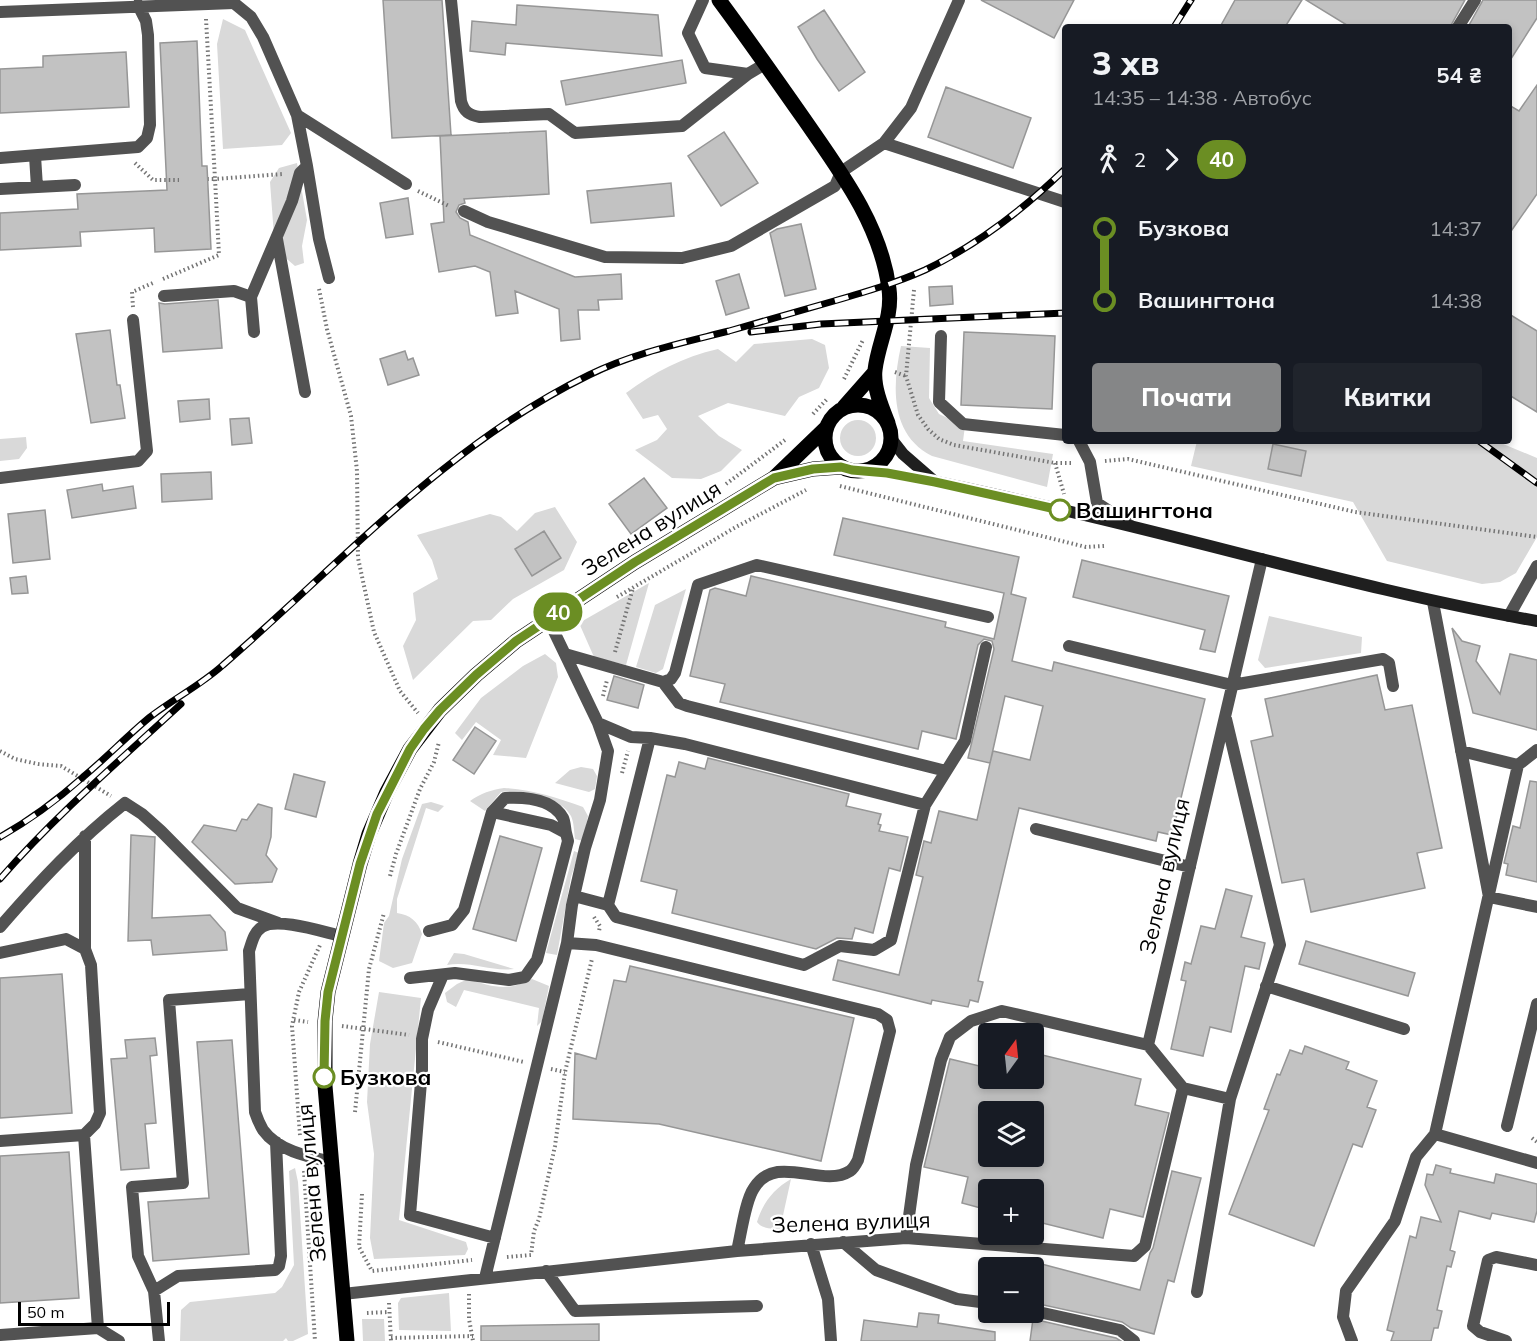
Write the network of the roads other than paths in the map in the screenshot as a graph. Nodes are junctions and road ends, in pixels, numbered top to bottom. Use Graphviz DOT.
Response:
graph roads {
  1 [pos="451,0"];
  2 [pos="703,0"];
  3 [pos="719,0"];
  4 [pos="959,0"];
  5 [pos="1475,0"];
  6 [pos="138,5"];
  7 [pos="0,12"];
  8 [pos="1460,24"];
  9 [pos="765,64"];
  10 [pos="748,74"];
  11 [pos="297,115"];
  12 [pos="885,143"];
  13 [pos="35,156"];
  14 [pos="0,158"];
  15 [pos="304,169"];
  16 [pos="841,171"];
  17 [pos="406,184"];
  18 [pos="75,185"];
  19 [pos="37,187"];
  20 [pos="0,189"];
  21 [pos="1062,201"];
  22 [pos="464,212"];
  23 [pos="277,238"];
  24 [pos="323,280"];
  25 [pos="164,296"];
  26 [pos="251,297"];
  27 [pos="133,320"];
  28 [pos="254,332"];
  29 [pos="941,336"];
  30 [pos="874,373"];
  31 [pos="305,392"];
  32 [pos="844,407"];
  33 [pos="888,423"];
  34 [pos="826,428"];
  35 [pos="1062,435"];
  36 [pos="892,440"];
  37 [pos="1081,444"];
  38 [pos="841,467"];
  39 [pos="863,470"];
  40 [pos="0,478"];
  41 [pos="774,478"];
  42 [pos="935,482"];
  43 [pos="1132,527"];
  44 [pos="1262,559"];
  45 [pos="1537,566"];
  46 [pos="1434,602"];
  47 [pos="1509,616"];
  48 [pos="988,617"];
  49 [pos="548,619"];
  50 [pos="1537,621"];
  51 [pos="1069,646"];
  52 [pos="986,647"];
  53 [pos="565,654"];
  54 [pos="663,682"];
  55 [pos="1232,685"];
  56 [pos="1393,686"];
  57 [pos="1225,715"];
  58 [pos="598,723"];
  59 [pos="650,738"];
  60 [pos="1537,750"];
  61 [pos="1461,751"];
  62 [pos="1518,765"];
  63 [pos="946,771"];
  64 [pos="926,805"];
  65 [pos="492,812"];
  66 [pos="1036,830"];
  67 [pos="566,833"];
  68 [pos="85,836"];
  69 [pos="1190,867"];
  70 [pos="574,896"];
  71 [pos="1489,897"];
  72 [pos="608,905"];
  73 [pos="1537,906"];
  74 [pos="278,922"];
  75 [pos="0,927"];
  76 [pos="429,932"];
  77 [pos="334,934"];
  78 [pos="567,943"];
  79 [pos="85,949"];
  80 [pos="0,953"];
  81 [pos="443,975"];
  82 [pos="410,978"];
  83 [pos="1266,986"];
  84 [pos="250,994"];
  85 [pos="1537,1004"];
  86 [pos="1404,1029"];
  87 [pos="1148,1044"];
  88 [pos="1183,1088"];
  89 [pos="1230,1099"];
  90 [pos="1507,1126"];
  91 [pos="84,1134"];
  92 [pos="1435,1134"];
  93 [pos="0,1141"];
  94 [pos="276,1142"];
  95 [pos="332,1162"];
  96 [pos="1537,1163"];
  97 [pos="495,1238"];
  98 [pos="906,1238"];
  99 [pos="843,1242"];
  100 [pos="811,1244"];
  101 [pos="737,1251"];
  102 [pos="1537,1265"];
  103 [pos="546,1271"];
  104 [pos="485,1278"];
  105 [pos="154,1291"];
  106 [pos="1197,1292"];
  107 [pos="343,1294"];
  108 [pos="978,1302"];
  109 [pos="757,1306"];
  110 [pos="1044,1313"];
  111 [pos="98,1328"];
  112 [pos="0,1335"];
  113 [pos="119,1341"];
  114 [pos="159,1341"];
  115 [pos="347,1341"];
  116 [pos="831,1341"];
  117 [pos="1134,1341"];
  118 [pos="1352,1341"];
  119 [pos="1506,1341"];
  1 -- 10 [label="street"];
  2 -- 10 [label="street"];
  3 -- 9 [label="main road"];
  4 -- 12 [label="street"];
  5 -- 8 [label="street"];
  6 -- 7 [label="street"];
  6 -- 11 [label="street"];
  6 -- 13 [label="street"];
  9 -- 10 [label="street"];
  9 -- 16 [label="main road"];
  11 -- 15 [label="street"];
  11 -- 17 [label="street"];
  12 -- 16 [label="street"];
  12 -- 21 [label="street"];
  13 -- 14 [label="street"];
  13 -- 19 [label="street"];
  15 -- 23 [label="street"];
  15 -- 24 [label="street"];
  16 -- 22 [label="street"];
  16 -- 30 [label="main road"];
  18 -- 19 [label="street"];
  19 -- 20 [label="street"];
  23 -- 26 [label="street"];
  23 -- 31 [label="street"];
  25 -- 26 [label="street"];
  26 -- 28 [label="street"];
  27 -- 40 [label="street"];
  29 -- 35 [label="street"];
  30 -- 32 [label="main road"];
  30 -- 33 [label="main road"];
  32 -- 33 [label="main road"];
  32 -- 34 [label="main road"];
  33 -- 36 [label="main road"];
  34 -- 38 [label="main road"];
  34 -- 41 [label="main road, Зелена вулиця"];
  36 -- 39 [label="main road"];
  36 -- 42 [label="main road"];
  37 -- 43 [label="street"];
  38 -- 39 [label="main road"];
  38 -- 41 [label="main road, Зелена вулиця"];
  39 -- 42 [label="main road"];
  41 -- 49 [label="main road, Зелена вулиця"];
  42 -- 43 [label="main road"];
  43 -- 44 [label="main road"];
  44 -- 46 [label="main road"];
  44 -- 55 [label="street, Зелена вулиця"];
  45 -- 47 [label="street"];
  46 -- 47 [label="main road"];
  46 -- 61 [label="street"];
  47 -- 50 [label="main road"];
  48 -- 54 [label="street"];
  49 -- 53 [label="street"];
  49 -- 77 [label="main road, Зелена вулиця"];
  51 -- 55 [label="street"];
  52 -- 63 [label="street"];
  53 -- 54 [label="street"];
  53 -- 58 [label="street"];
  54 -- 63 [label="street"];
  55 -- 56 [label="street"];
  55 -- 57 [label="street, Зелена вулиця"];
  57 -- 69 [label="street, Зелена вулиця"];
  57 -- 83 [label="street"];
  58 -- 59 [label="street"];
  58 -- 70 [label="street"];
  59 -- 64 [label="street"];
  59 -- 72 [label="street"];
  60 -- 62 [label="street"];
  61 -- 62 [label="street"];
  61 -- 71 [label="street"];
  62 -- 71 [label="street"];
  63 -- 64 [label="street"];
  64 -- 72 [label="street"];
  65 -- 67 [label="street"];
  65 -- 67 [label="street"];
  65 -- 76 [label="street"];
  66 -- 69 [label="street"];
  67 -- 81 [label="street"];
  68 -- 74 [label="street"];
  68 -- 75 [label="street"];
  68 -- 79 [label="street"];
  69 -- 87 [label="street, Зелена вулиця"];
  70 -- 72 [label="street"];
  70 -- 78 [label="street"];
  71 -- 73 [label="street"];
  71 -- 92 [label="street"];
  74 -- 77 [label="street"];
  74 -- 84 [label="street"];
  77 -- 95 [label="main road, Зелена вулиця"];
  78 -- 97 [label="street"];
  78 -- 101 [label="street"];
  79 -- 80 [label="street"];
  79 -- 91 [label="street"];
  81 -- 82 [label="street"];
  81 -- 97 [label="street"];
  83 -- 86 [label="street"];
  83 -- 89 [label="street"];
  84 -- 94 [label="street"];
  84 -- 105 [label="street"];
  85 -- 90 [label="street"];
  87 -- 88 [label="street"];
  87 -- 98 [label="street"];
  88 -- 89 [label="street"];
  88 -- 98 [label="street, Зелена вулиця"];
  89 -- 106 [label="street"];
  91 -- 93 [label="street"];
  91 -- 111 [label="street"];
  92 -- 96 [label="street"];
  92 -- 118 [label="street"];
  94 -- 95 [label="street"];
  94 -- 105 [label="street"];
  95 -- 107 [label="main road, Зелена вулиця"];
  97 -- 104 [label="street"];
  98 -- 99 [label="street, Зелена вулиця"];
  99 -- 100 [label="street, Зелена вулиця"];
  99 -- 108 [label="street"];
  100 -- 101 [label="street, Зелена вулиця"];
  100 -- 116 [label="street"];
  101 -- 103 [label="street, Зелена вулиця"];
  102 -- 119 [label="street"];
  103 -- 104 [label="street, Зелена вулиця"];
  103 -- 109 [label="street"];
  104 -- 107 [label="street, Зелена вулиця"];
  105 -- 114 [label="street"];
  107 -- 115 [label="main road, Зелена вулиця"];
  110 -- 117 [label="street"];
  111 -- 112 [label="street"];
  111 -- 113 [label="street"];
}
